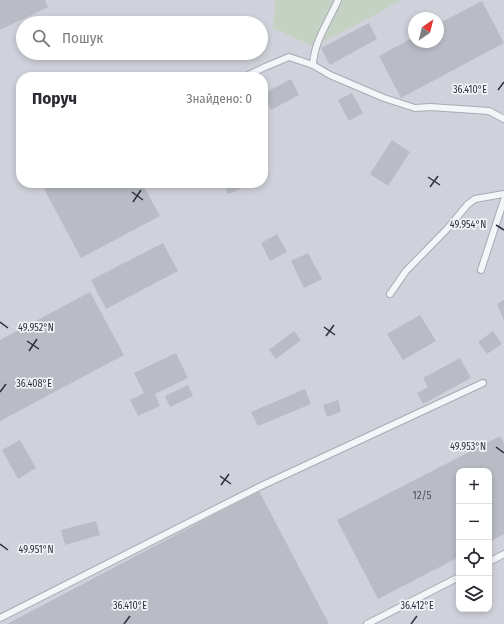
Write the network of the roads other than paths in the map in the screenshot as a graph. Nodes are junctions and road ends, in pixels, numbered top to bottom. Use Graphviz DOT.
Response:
graph roads {
  1 [pos="338,0"];
  2 [pos="313,65"];
  3 [pos="254,72"];
  4 [pos="504,118"];
  5 [pos="504,194"];
  6 [pos="504,200"];
  7 [pos="481,270"];
  8 [pos="390,294"];
  9 [pos="483,383"];
  10 [pos="504,554"];
  11 [pos="492,560"];
  12 [pos="456,579"];
  13 [pos="0,618"];
  14 [pos="367,624"];
  1 -- 2 [label="lane"];
  2 -- 3 [label="lane"];
  2 -- 4 [label="lane"];
  5 -- 8 [label="lane"];
  6 -- 7 [label="lane"];
  9 -- 13 [label="lane"];
  10 -- 11 [label="lane"];
  12 -- 14 [label="lane"];
}
